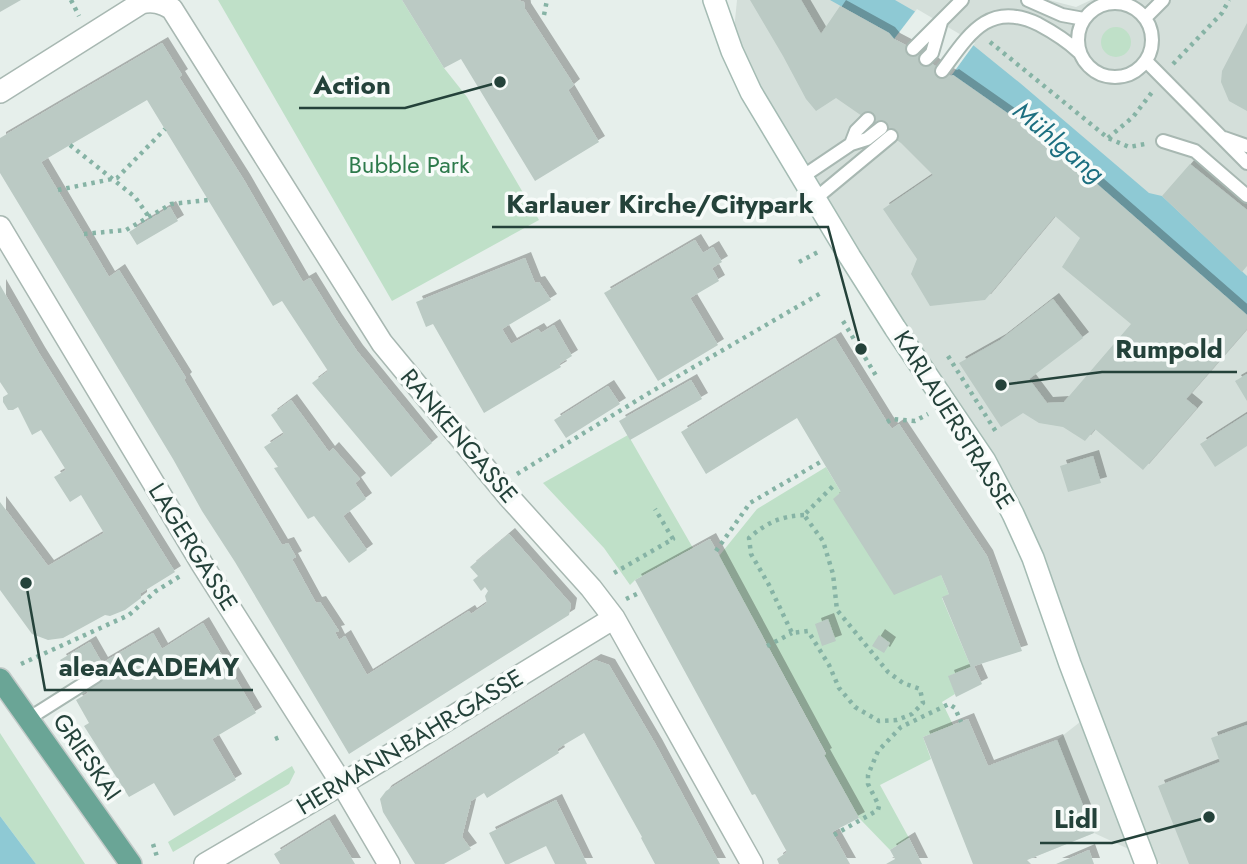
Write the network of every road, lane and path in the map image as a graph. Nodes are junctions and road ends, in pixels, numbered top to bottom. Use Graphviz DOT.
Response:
graph roads {
  1 [pos="547,0"];
  2 [pos="714,0"];
  3 [pos="962,0"];
  4 [pos="1028,0"];
  5 [pos="1163,0"];
  6 [pos="1229,0"];
  7 [pos="544,15"];
  8 [pos="943,18"];
  9 [pos="1145,18"];
  10 [pos="1084,19"];
  11 [pos="982,35"];
  12 [pos="1192,45"];
  13 [pos="913,50"];
  14 [pos="1079,52"];
  15 [pos="926,59"];
  16 [pos="1146,61"];
  17 [pos="942,71"];
  18 [pos="0,92"];
  19 [pos="868,119"];
  20 [pos="165,129"];
  21 [pos="1221,136"];
  22 [pos="1163,141"];
  23 [pos="851,144"];
  24 [pos="70,145"];
  25 [pos="1247,146"];
  26 [pos="1247,163"];
  27 [pos="802,177"];
  28 [pos="112,180"];
  29 [pos="58,190"];
  30 [pos="1247,196"];
  31 [pos="815,200"];
  32 [pos="208,201"];
  33 [pos="149,217"];
  34 [pos="0,227"];
  35 [pos="84,234"];
  36 [pos="821,250"];
  37 [pos="799,262"];
  38 [pos="821,293"];
  39 [pos="843,321"];
  40 [pos="948,356"];
  41 [pos="878,379"];
  42 [pos="947,404"];
  43 [pos="887,422"];
  44 [pos="995,429"];
  45 [pos="822,461"];
  46 [pos="516,474"];
  47 [pos="836,483"];
  48 [pos="655,509"];
  49 [pos="804,515"];
  50 [pos="716,551"];
  51 [pos="614,573"];
  52 [pos="178,577"];
  53 [pos="614,618"];
  54 [pos="793,634"];
  55 [pos="768,646"];
  56 [pos="21,664"];
  57 [pos="96,676"];
  58 [pos="0,679"];
  59 [pos="28,719"];
  60 [pos="961,722"];
  61 [pos="342,784"];
  62 [pos="834,835"];
  63 [pos="153,844"];
  64 [pos="158,860"];
  65 [pos="131,864"];
  66 [pos="205,864"];
  67 [pos="389,864"];
  68 [pos="752,864"];
  69 [pos="1146,864"];
  1 -- 7 [label="path"];
  2 -- 27 [label="street, KARLAUERSTRASSE"];
  3 -- 8 [label="lane"];
  4 -- 10 [label="lane"];
  5 -- 9 [label="lane"];
  6 -- 12 [label="path"];
  8 -- 13 [label="lane"];
  8 -- 15 [label="lane"];
  9 -- 10 [label="lane"];
  9 -- 16 [label="lane"];
  10 -- 14 [label="lane"];
  11 -- 22 [label="path"];
  14 -- 16 [label="lane"];
  14 -- 17 [label="lane"];
  16 -- 21 [label="lane"];
  18 -- 53 [label="street, RANKENGASSE"];
  19 -- 23 [label="lane"];
  20 -- 28 [label="path"];
  21 -- 25 [label="lane"];
  21 -- 26 [label="lane"];
  22 -- 30 [label="lane"];
  23 -- 27 [label="lane"];
  23 -- 31 [label="lane"];
  24 -- 28 [label="path"];
  27 -- 31 [label="street, KARLAUERSTRASSE"];
  28 -- 29 [label="path"];
  28 -- 33 [label="path"];
  31 -- 42 [label="street, KARLAUERSTRASSE"];
  32 -- 33 [label="path"];
  33 -- 35 [label="path"];
  34 -- 61 [label="street, LAGERGASSE"];
  36 -- 37 [label="path"];
  38 -- 46 [label="path"];
  39 -- 41 [label="path"];
  40 -- 44 [label="path"];
  42 -- 43 [label="path"];
  42 -- 69 [label="street, KARLAUERSTRASSE"];
  45 -- 50 [label="path"];
  47 -- 49 [label="path"];
  48 -- 51 [label="path"];
  49 -- 54 [label="path"];
  49 -- 54 [label="path"];
  52 -- 56 [label="path"];
  53 -- 61 [label="street, HERMANN-BAHR-GASSE"];
  53 -- 68 [label="street, RANKENGASSE"];
  54 -- 55 [label="path"];
  57 -- 59 [label="lane"];
  58 -- 59 [label="main road, GRIESKAI"];
  59 -- 65 [label="main road, GRIESKAI"];
  60 -- 62 [label="path"];
  61 -- 66 [label="street, HERMANN-BAHR-GASSE"];
  61 -- 67 [label="street, LAGERGASSE"];
  63 -- 64 [label="path"];
}
